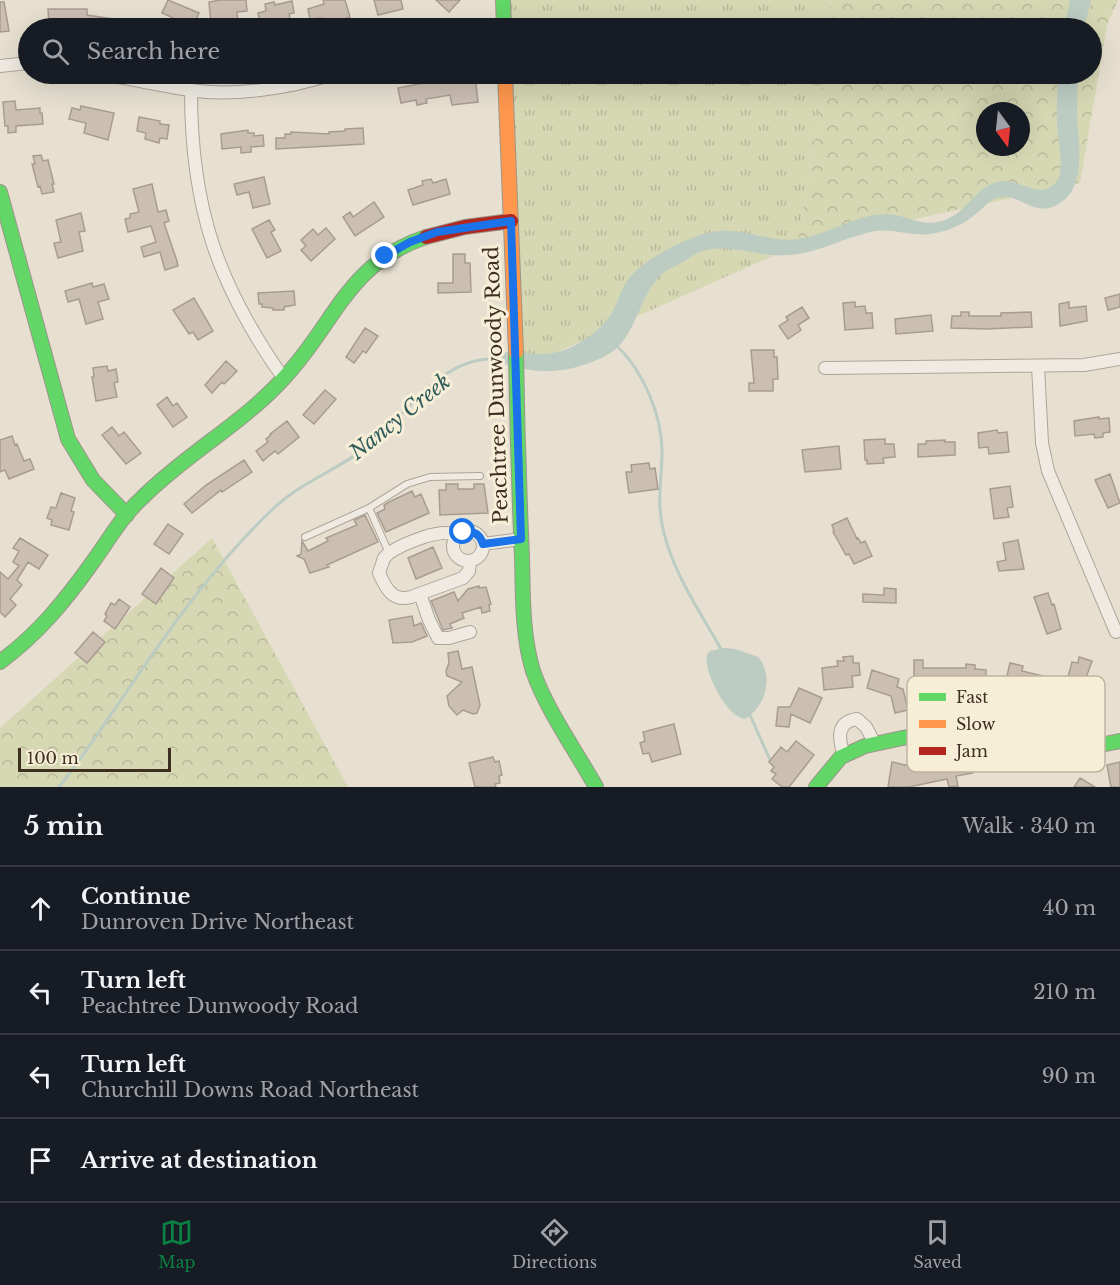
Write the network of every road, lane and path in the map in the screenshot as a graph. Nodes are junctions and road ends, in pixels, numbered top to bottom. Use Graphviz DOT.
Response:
graph roads {
  1 [pos="503,0"];
  2 [pos="504,18"];
  3 [pos="18,64"];
  4 [pos="0,66"];
  5 [pos="155,84"];
  6 [pos="291,84"];
  7 [pos="505,84"];
  8 [pos="191,91"];
  9 [pos="0,192"];
  10 [pos="511,221"];
  11 [pos="1120,359"];
  12 [pos="1038,366"];
  13 [pos="825,368"];
  14 [pos="284,379"];
  15 [pos="480,476"];
  16 [pos="369,508"];
  17 [pos="127,515"];
  18 [pos="457,536"];
  19 [pos="305,537"];
  20 [pos="521,539"];
  21 [pos="483,544"];
  22 [pos="389,553"];
  23 [pos="470,561"];
  24 [pos="420,594"];
  25 [pos="1116,632"];
  26 [pos="470,633"];
  27 [pos="0,662"];
  28 [pos="907,737"];
  29 [pos="1120,741"];
  30 [pos="875,744"];
  31 [pos="1105,744"];
  32 [pos="844,756"];
  33 [pos="597,787"];
  34 [pos="816,787"];
  1 -- 2 [label="street"];
  3 -- 4 [label="street"];
  5 -- 8 [label="street"];
  6 -- 8 [label="street"];
  7 -- 10 [label="street, Peachtree Dunwoody Road"];
  8 -- 14 [label="street"];
  9 -- 17 [label="street"];
  10 -- 14 [label="street"];
  10 -- 20 [label="street, Peachtree Dunwoody Road"];
  11 -- 12 [label="street"];
  12 -- 13 [label="street"];
  12 -- 25 [label="street"];
  14 -- 17 [label="street"];
  15 -- 16 [label="lane"];
  16 -- 19 [label="lane"];
  16 -- 22 [label="lane"];
  17 -- 27 [label="street"];
  18 -- 21 [label="street"];
  18 -- 22 [label="street"];
  18 -- 23 [label="street"];
  20 -- 21 [label="street"];
  20 -- 33 [label="street, Peachtree Dunwoody Road"];
  21 -- 23 [label="street"];
  22 -- 24 [label="street"];
  23 -- 24 [label="street"];
  24 -- 26 [label="street"];
  28 -- 30 [label="street"];
  29 -- 31 [label="street"];
  30 -- 32 [label="street"];
  30 -- 32 [label="street"];
  32 -- 34 [label="street"];
}
